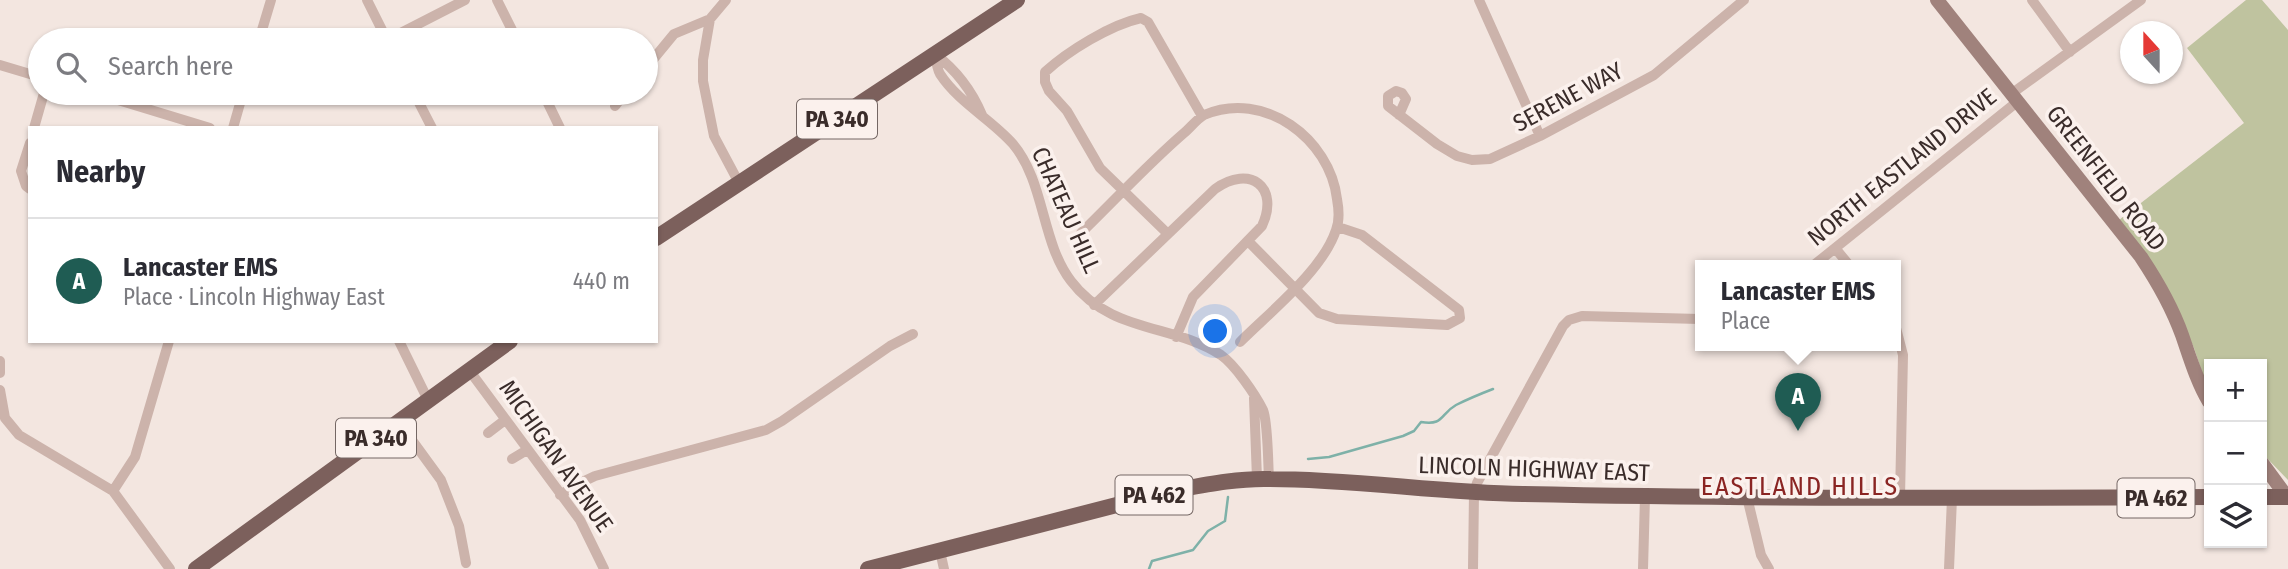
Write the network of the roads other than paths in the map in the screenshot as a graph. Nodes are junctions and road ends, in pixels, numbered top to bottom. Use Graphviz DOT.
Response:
graph roads {
  1 [pos="271,0"];
  2 [pos="367,0"];
  3 [pos="465,0"];
  4 [pos="497,0"];
  5 [pos="726,0"];
  6 [pos="1017,0"];
  7 [pos="1479,0"];
  8 [pos="1744,0"];
  9 [pos="1937,0"];
  10 [pos="2032,0"];
  11 [pos="2141,0"];
  12 [pos="1733,4"];
  13 [pos="710,19"];
  14 [pos="263,28"];
  15 [pos="381,28"];
  16 [pos="410,28"];
  17 [pos="511,28"];
  18 [pos="2070,52"];
  19 [pos="658,53"];
  20 [pos="935,54"];
  21 [pos="0,65"];
  22 [pos="28,73"];
  23 [pos="2014,98"];
  24 [pos="41,105"];
  25 [pos="134,105"];
  26 [pos="240,105"];
  27 [pos="420,105"];
  28 [pos="549,105"];
  29 [pos="1399,115"];
  30 [pos="1202,116"];
  31 [pos="35,126"];
  32 [pos="203,126"];
  33 [pos="234,126"];
  34 [pos="431,126"];
  35 [pos="559,126"];
  36 [pos="1541,136"];
  37 [pos="28,148"];
  38 [pos="739,183"];
  39 [pos="28,188"];
  40 [pos="1125,190"];
  41 [pos="1338,227"];
  42 [pos="1081,233"];
  43 [pos="1168,234"];
  44 [pos="658,237"];
  45 [pos="1248,241"];
  46 [pos="1835,248"];
  47 [pos="1820,260"];
  48 [pos="1845,260"];
  49 [pos="1295,288"];
  50 [pos="1094,305"];
  51 [pos="1695,319"];
  52 [pos="913,334"];
  53 [pos="1176,338"];
  54 [pos="1240,342"];
  55 [pos="168,343"];
  56 [pos="400,343"];
  57 [pos="507,343"];
  58 [pos="1901,347"];
  59 [pos="0,361"];
  60 [pos="469,370"];
  61 [pos="0,372"];
  62 [pos="0,380"];
  63 [pos="0,390"];
  64 [pos="2204,392"];
  65 [pos="428,400"];
  66 [pos="505,420"];
  67 [pos="398,421"];
  68 [pos="488,433"];
  69 [pos="527,450"];
  70 [pos="512,459"];
  71 [pos="2267,470"];
  72 [pos="1263,479"];
  73 [pos="113,491"];
  74 [pos="1474,493"];
  75 [pos="561,495"];
  76 [pos="1645,497"];
  77 [pos="1747,497"];
  78 [pos="1900,497"];
  79 [pos="2204,497"];
  80 [pos="2267,497"];
  81 [pos="2288,497"];
  82 [pos="1952,498"];
  83 [pos="940,551"];
  84 [pos="466,562"];
  85 [pos="170,569"];
  86 [pos="196,569"];
  87 [pos="604,569"];
  88 [pos="868,569"];
  89 [pos="944,569"];
  90 [pos="1473,569"];
  91 [pos="1643,569"];
  92 [pos="1769,569"];
  93 [pos="1949,569"];
  1 -- 14 [label="street"];
  2 -- 15 [label="street"];
  3 -- 16 [label="street"];
  4 -- 17 [label="street"];
  5 -- 13 [label="street"];
  6 -- 20 [label="main road, PA 340"];
  7 -- 36 [label="street"];
  8 -- 12 [label="street, SERENE WAY"];
  9 -- 23 [label="main road, GREENFIELD ROAD"];
  10 -- 18 [label="street"];
  11 -- 18 [label="street, NORTH EASTLAND DRIVE"];
  12 -- 36 [label="street, SERENE WAY"];
  13 -- 19 [label="street"];
  13 -- 38 [label="street"];
  18 -- 23 [label="street, NORTH EASTLAND DRIVE"];
  20 -- 38 [label="main road, PA 340"];
  20 -- 50 [label="street, CHATEAU HILL"];
  21 -- 22 [label="street"];
  23 -- 46 [label="street, NORTH EASTLAND DRIVE"];
  23 -- 64 [label="main road, GREENFIELD ROAD"];
  24 -- 31 [label="street"];
  25 -- 32 [label="street"];
  26 -- 33 [label="street"];
  27 -- 34 [label="street"];
  28 -- 35 [label="street"];
  29 -- 36 [label="street, SERENE WAY"];
  30 -- 40 [label="street"];
  30 -- 40 [label="street"];
  30 -- 41 [label="street"];
  37 -- 39 [label="street"];
  38 -- 44 [label="main road, PA 340"];
  40 -- 42 [label="street"];
  40 -- 43 [label="street"];
  41 -- 49 [label="street"];
  41 -- 49 [label="street"];
  43 -- 45 [label="street"];
  43 -- 50 [label="street"];
  45 -- 49 [label="street"];
  45 -- 53 [label="street"];
  46 -- 47 [label="street, NORTH EASTLAND DRIVE"];
  46 -- 48 [label="street"];
  49 -- 54 [label="street"];
  50 -- 53 [label="street, CHATEAU HILL"];
  51 -- 74 [label="street"];
  52 -- 75 [label="street"];
  53 -- 72 [label="street, CHATEAU HILL"];
  55 -- 73 [label="street"];
  56 -- 65 [label="street"];
  57 -- 60 [label="main road, PA 340"];
  58 -- 78 [label="street"];
  59 -- 61 [label="street"];
  60 -- 65 [label="main road, PA 340"];
  60 -- 66 [label="street, MICHIGAN AVENUE"];
  61 -- 62 [label="street"];
  63 -- 73 [label="street"];
  65 -- 67 [label="main road, PA 340"];
  66 -- 68 [label="street"];
  66 -- 69 [label="street, MICHIGAN AVENUE"];
  67 -- 84 [label="street"];
  67 -- 86 [label="main road, PA 340"];
  69 -- 70 [label="street"];
  69 -- 75 [label="street, MICHIGAN AVENUE"];
  71 -- 81 [label="main road"];
  72 -- 74 [label="main road, LINCOLN HIGHWAY EAST / PA 462"];
  72 -- 83 [label="main road, LINCOLN HIGHWAY EAST / PA 462"];
  73 -- 85 [label="street"];
  74 -- 76 [label="main road, LINCOLN HIGHWAY EAST / PA 462"];
  74 -- 90 [label="street"];
  75 -- 87 [label="street, MICHIGAN AVENUE"];
  76 -- 77 [label="main road, LINCOLN HIGHWAY EAST / PA 462"];
  76 -- 91 [label="street"];
  77 -- 78 [label="main road, LINCOLN HIGHWAY EAST / PA 462"];
  77 -- 92 [label="street"];
  78 -- 82 [label="main road, LINCOLN HIGHWAY EAST / PA 462"];
  79 -- 82 [label="main road, LINCOLN HIGHWAY EAST / PA 462"];
  80 -- 81 [label="main road"];
  82 -- 93 [label="street"];
  83 -- 88 [label="main road, LINCOLN HIGHWAY EAST / PA 462"];
  83 -- 89 [label="street"];
}
